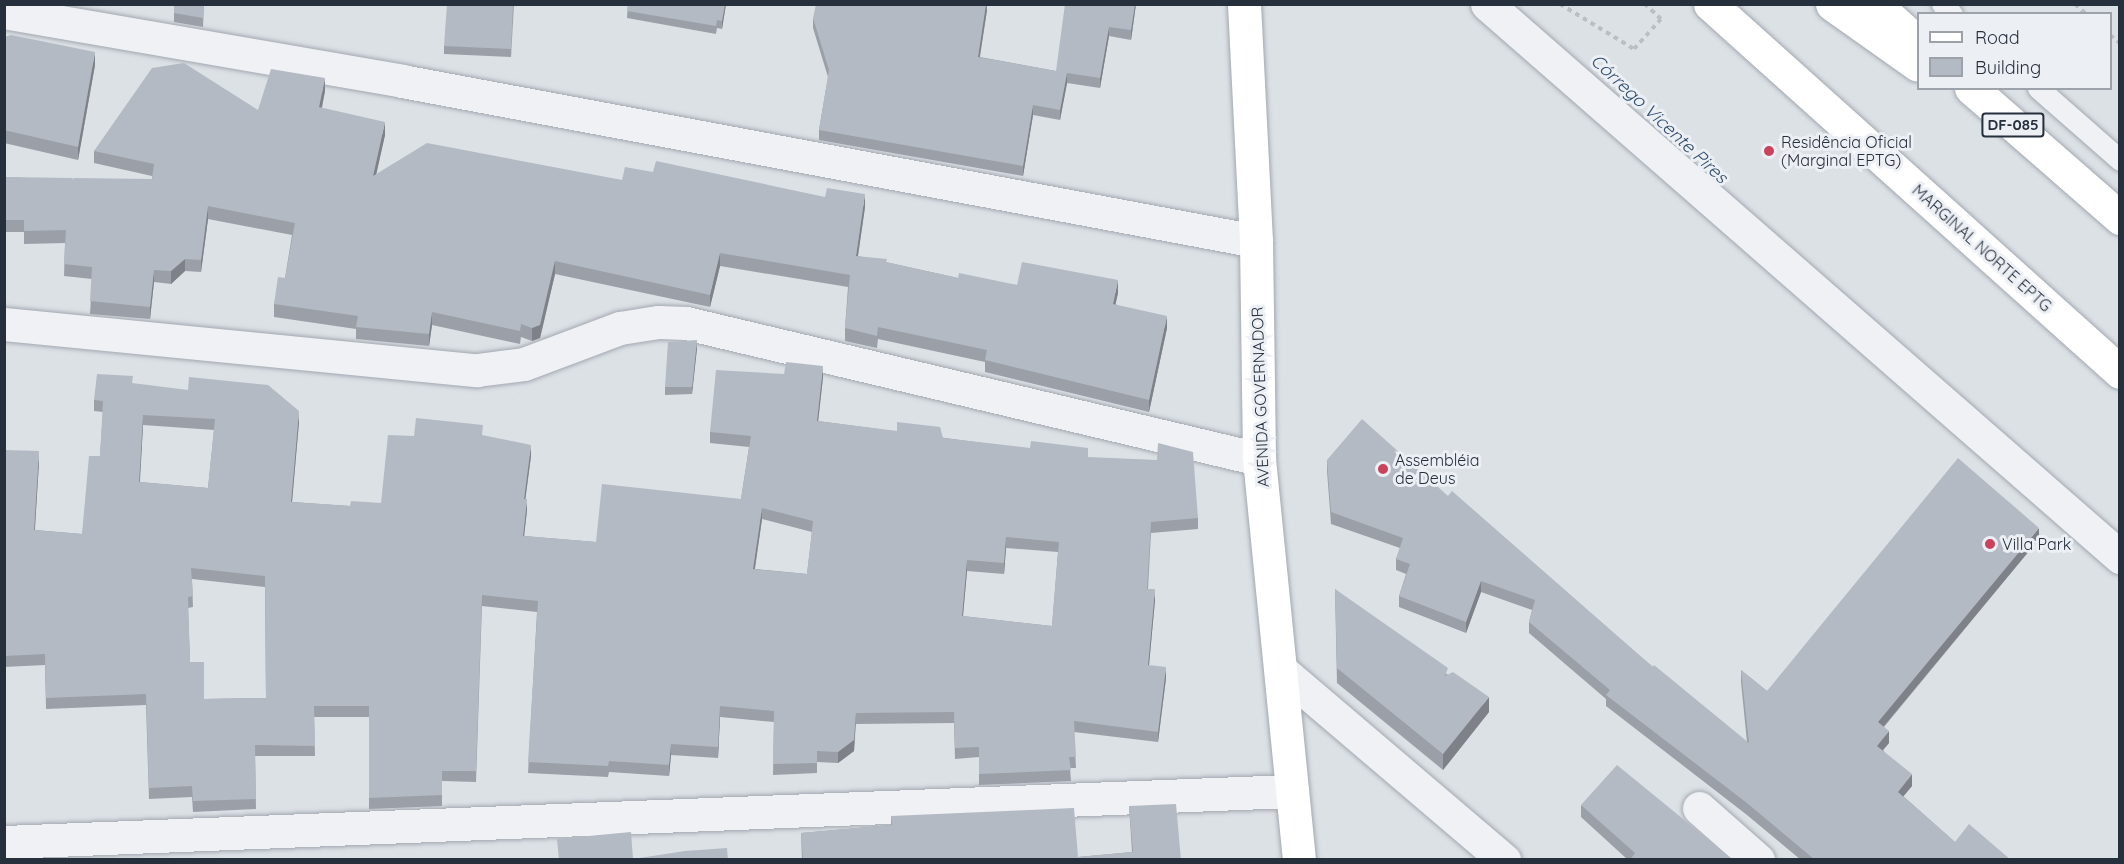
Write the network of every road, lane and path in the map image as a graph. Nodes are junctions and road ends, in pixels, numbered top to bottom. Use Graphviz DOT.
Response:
graph roads {
  1 [pos="1244,4"];
  2 [pos="1487,4"];
  3 [pos="1560,4"];
  4 [pos="1645,4"];
  5 [pos="1710,4"];
  6 [pos="1832,4"];
  7 [pos="1875,4"];
  8 [pos="4,12"];
  9 [pos="1917,42"];
  10 [pos="1917,64"];
  11 [pos="1954,90"];
  12 [pos="1973,90"];
  13 [pos="2040,90"];
  14 [pos="2120,160"];
  15 [pos="2054,161"];
  16 [pos="2120,218"];
  17 [pos="1256,240"];
  18 [pos="4,324"];
  19 [pos="2120,372"];
  20 [pos="1259,459"];
  21 [pos="2120,557"];
  22 [pos="1282,670"];
  23 [pos="1292,791"];
  24 [pos="1699,808"];
  25 [pos="4,842"];
  26 [pos="1299,860"];
  27 [pos="1504,860"];
  28 [pos="1758,860"];
  1 -- 17 [label="main road, AVENIDA GOVERNADOR"];
  2 -- 21 [label="street"];
  3 -- 4 [label="path"];
  5 -- 19 [label="main road, MARGINAL NORTE EPTG"];
  6 -- 10 [label="main road"];
  7 -- 9 [label="main road"];
  8 -- 17 [label="street"];
  11 -- 15 [label="main road"];
  12 -- 15 [label="main road, DF-085"];
  13 -- 14 [label="lane"];
  15 -- 16 [label="main road, DF-085"];
  17 -- 20 [label="main road, AVENIDA GOVERNADOR"];
  18 -- 20 [label="street"];
  20 -- 22 [label="main road, AVENIDA GOVERNADOR"];
  22 -- 23 [label="main road, AVENIDA GOVERNADOR"];
  22 -- 27 [label="street"];
  23 -- 25 [label="street"];
  23 -- 26 [label="main road, AVENIDA GOVERNADOR"];
  24 -- 28 [label="street"];
}
